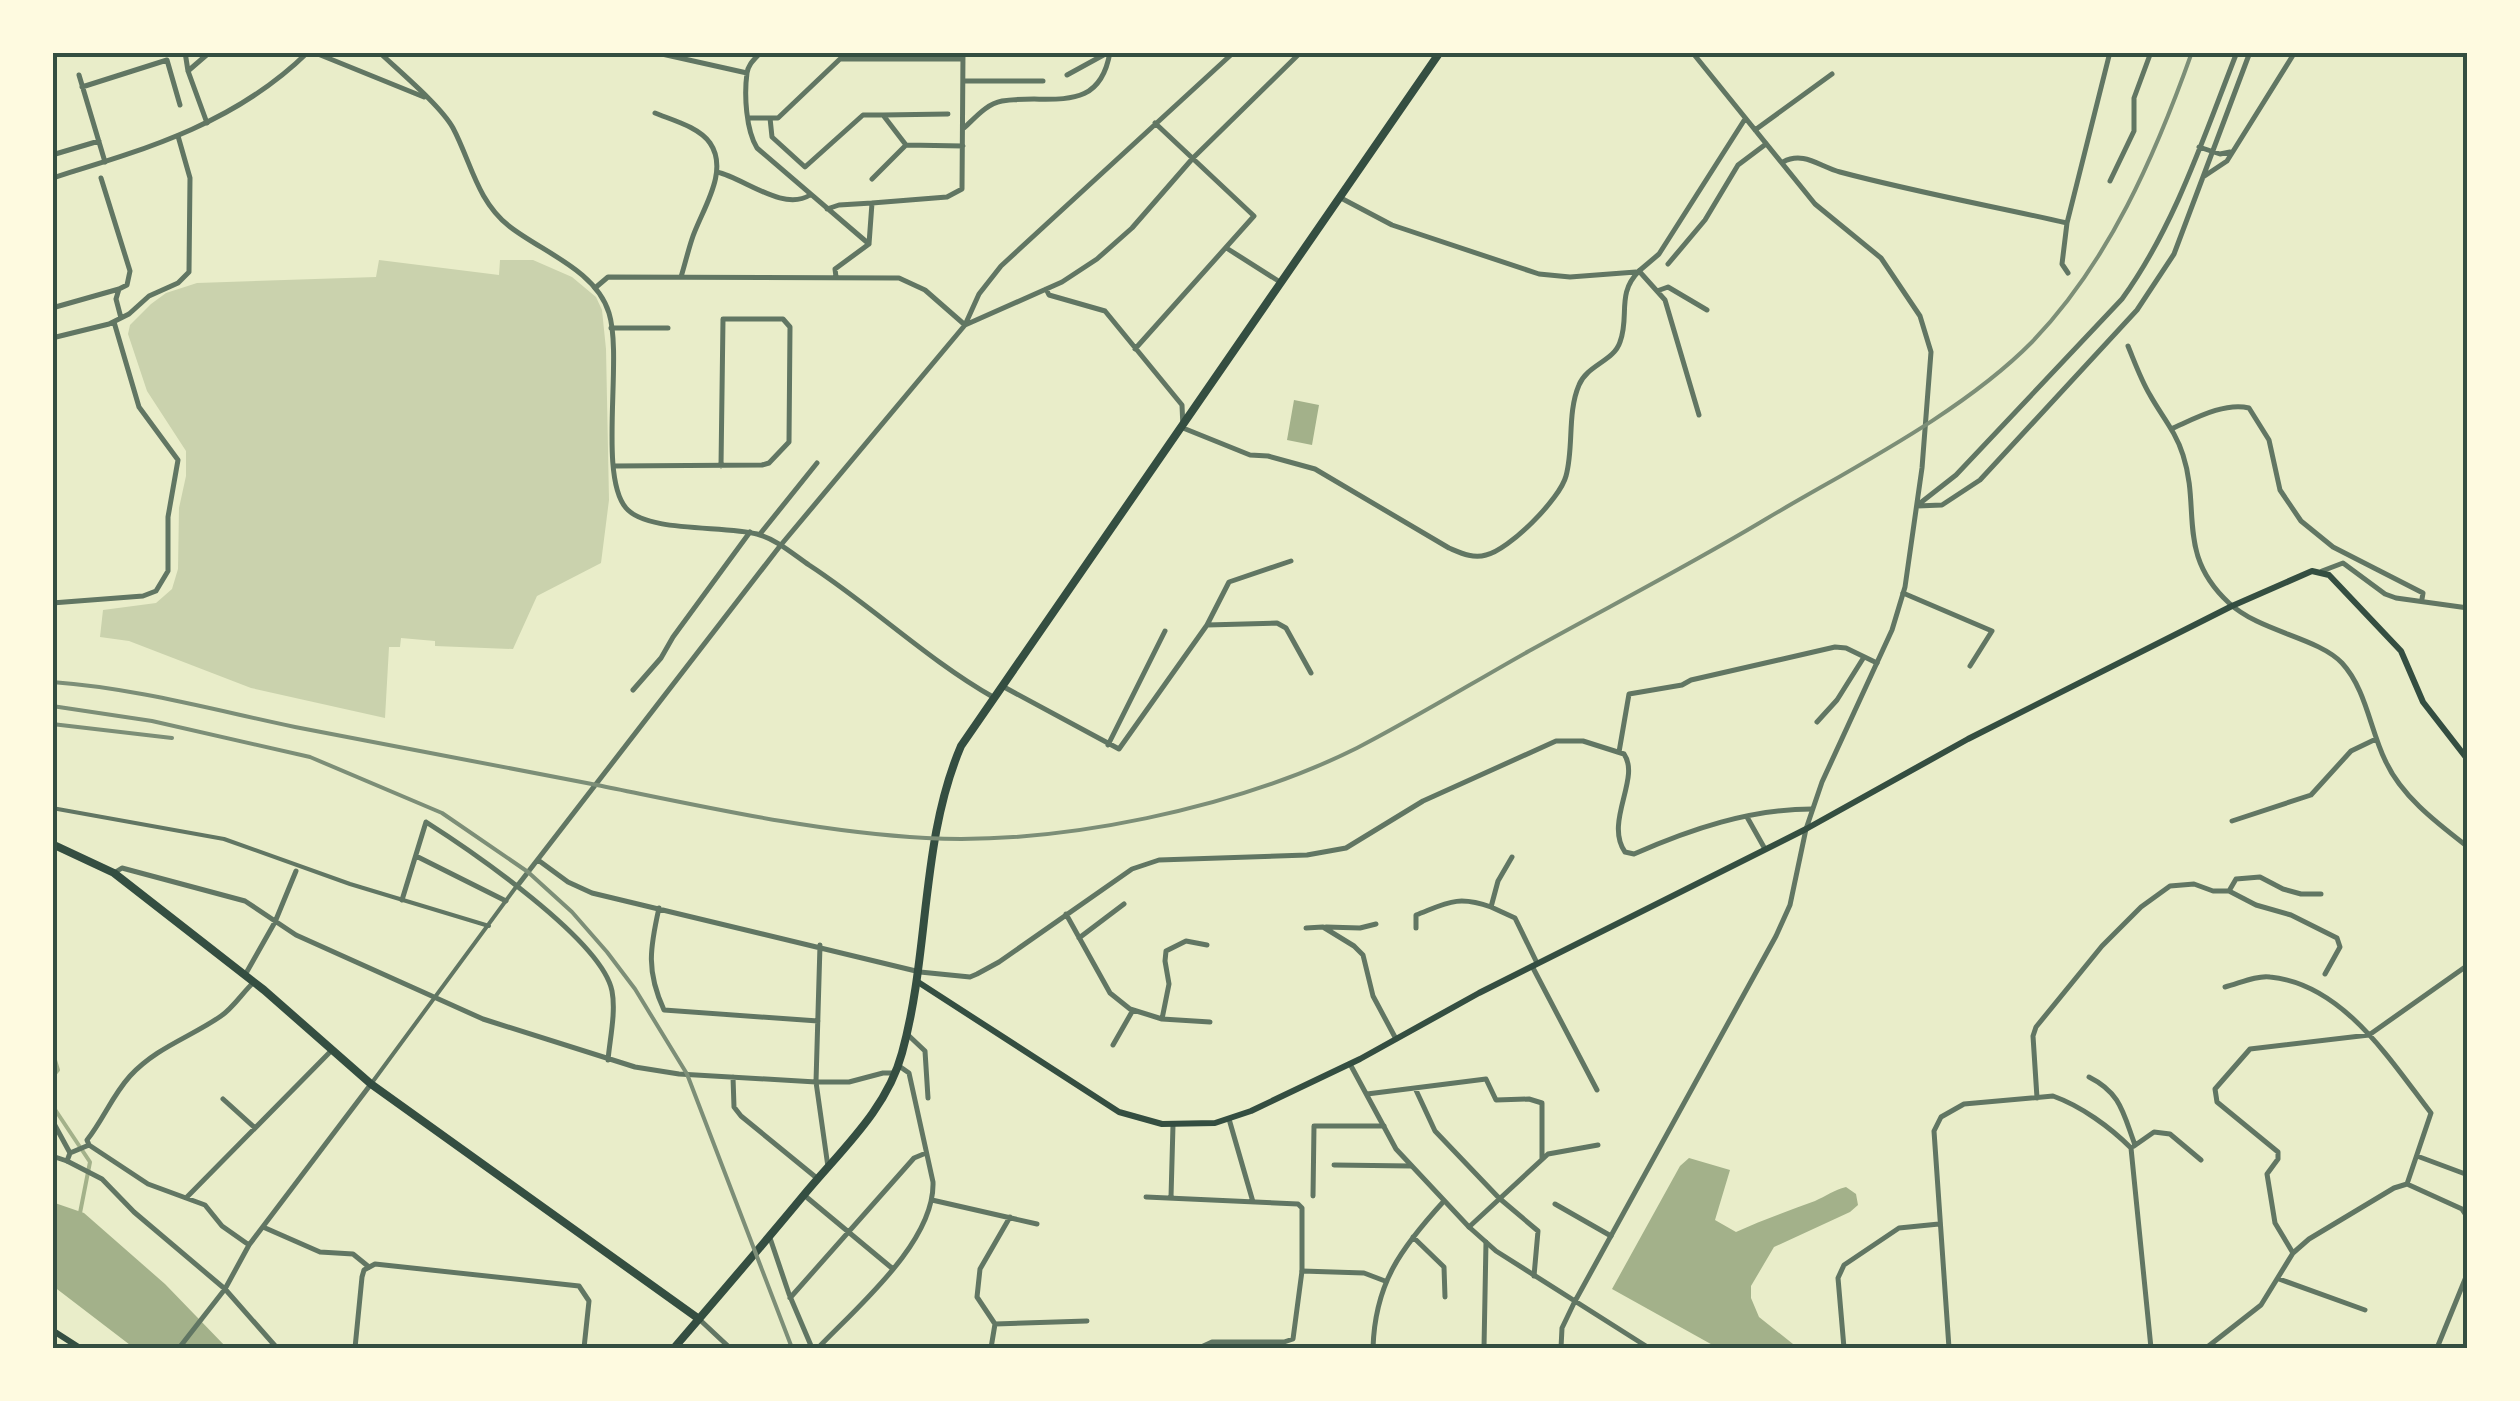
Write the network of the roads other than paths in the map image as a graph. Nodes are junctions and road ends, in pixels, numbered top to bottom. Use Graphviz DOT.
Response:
graph roads {
  1 [pos="185,52"];
  2 [pos="210,52"];
  3 [pos="310,52"];
  4 [pos="379,52"];
  5 [pos="653,52"];
  6 [pos="761,52"];
  7 [pos="1110,52"];
  8 [pos="1234,52"];
  9 [pos="1300,52"];
  10 [pos="1440,52"];
  11 [pos="1692,52"];
  12 [pos="2110,52"];
  13 [pos="2151,52"];
  14 [pos="2237,52"];
  15 [pos="2250,52"];
  16 [pos="2295,52"];
  17 [pos="963,56"];
  18 [pos="188,71"];
  19 [pos="747,73"];
  20 [pos="1832,74"];
  21 [pos="78,75"];
  22 [pos="1067,75"];
  23 [pos="964,81"];
  24 [pos="1043,81"];
  25 [pos="82,87"];
  26 [pos="424,97"];
  27 [pos="180,106"];
  28 [pos="655,113"];
  29 [pos="948,114"];
  30 [pos="882,115"];
  31 [pos="749,118"];
  32 [pos="770,118"];
  33 [pos="1745,119"];
  34 [pos="207,123"];
  35 [pos="1156,123"];
  36 [pos="964,128"];
  37 [pos="1755,130"];
  38 [pos="178,136"];
  39 [pos="98,141"];
  40 [pos="1766,144"];
  41 [pos="906,145"];
  42 [pos="963,146"];
  43 [pos="2199,148"];
  44 [pos="2211,152"];
  45 [pos="2232,152"];
  46 [pos="52,155"];
  47 [pos="1193,158"];
  48 [pos="105,162"];
  49 [pos="1783,162"];
  50 [pos="717,172"];
  51 [pos="52,178"];
  52 [pos="101,178"];
  53 [pos="872,179"];
  54 [pos="2201,179"];
  55 [pos="2110,181"];
  56 [pos="810,195"];
  57 [pos="1339,197"];
  58 [pos="872,203"];
  59 [pos="827,209"];
  60 [pos="2068,223"];
  61 [pos="870,244"];
  62 [pos="1227,248"];
  63 [pos="1668,264"];
  64 [pos="1638,271"];
  65 [pos="2068,273"];
  66 [pos="682,277"];
  67 [pos="836,277"];
  68 [pos="1280,282"];
  69 [pos="594,288"];
  70 [pos="118,289"];
  71 [pos="1046,289"];
  72 [pos="1657,290"];
  73 [pos="52,308"];
  74 [pos="1707,310"];
  75 [pos="117,320"];
  76 [pos="965,325"];
  77 [pos="611,328"];
  78 [pos="668,328"];
  79 [pos="52,338"];
  80 [pos="2128,346"];
  81 [pos="1135,348"];
  82 [pos="1699,415"];
  83 [pos="1183,428"];
  84 [pos="2172,429"];
  85 [pos="817,463"];
  86 [pos="614,466"];
  87 [pos="722,466"];
  88 [pos="1917,506"];
  89 [pos="750,532"];
  90 [pos="760,534"];
  91 [pos="780,546"];
  92 [pos="1292,561"];
  93 [pos="2322,571"];
  94 [pos="1904,593"];
  95 [pos="2422,599"];
  96 [pos="52,603"];
  97 [pos="2232,606"];
  98 [pos="2468,608"];
  99 [pos="1206,625"];
  100 [pos="1165,631"];
  101 [pos="1864,657"];
  102 [pos="1877,663"];
  103 [pos="1970,666"];
  104 [pos="1311,673"];
  105 [pos="1004,686"];
  106 [pos="634,690"];
  107 [pos="996,698"];
  108 [pos="1817,722"];
  109 [pos="2376,739"];
  110 [pos="1108,745"];
  111 [pos="1619,752"];
  112 [pos="2468,760"];
  113 [pos="52,808"];
  114 [pos="1813,809"];
  115 [pos="1746,816"];
  116 [pos="2232,821"];
  117 [pos="1806,829"];
  118 [pos="52,844"];
  119 [pos="2468,848"];
  120 [pos="1765,850"];
  121 [pos="416,856"];
  122 [pos="1512,857"];
  123 [pos="538,860"];
  124 [pos="296,871"];
  125 [pos="114,873"];
  126 [pos="518,885"];
  127 [pos="2230,890"];
  128 [pos="2321,894"];
  129 [pos="402,900"];
  130 [pos="506,902"];
  131 [pos="1124,904"];
  132 [pos="1490,906"];
  133 [pos="659,908"];
  134 [pos="1066,914"];
  135 [pos="275,922"];
  136 [pos="1376,924"];
  137 [pos="489,926"];
  138 [pos="1324,927"];
  139 [pos="1306,928"];
  140 [pos="1416,928"];
  141 [pos="1078,938"];
  142 [pos="1207,944"];
  143 [pos="820,946"];
  144 [pos="1535,965"];
  145 [pos="2468,965"];
  146 [pos="920,972"];
  147 [pos="2325,974"];
  148 [pos="245,975"];
  149 [pos="254,982"];
  150 [pos="918,982"];
  151 [pos="2224,987"];
  152 [pos="436,998"];
  153 [pos="1133,1010"];
  154 [pos="818,1020"];
  155 [pos="1162,1020"];
  156 [pos="1210,1022"];
  157 [pos="906,1034"];
  158 [pos="2370,1035"];
  159 [pos="1396,1039"];
  160 [pos="1113,1045"];
  161 [pos="331,1051"];
  162 [pos="608,1060"];
  163 [pos="1350,1064"];
  164 [pos="896,1069"];
  165 [pos="733,1076"];
  166 [pos="2089,1077"];
  167 [pos="816,1082"];
  168 [pos="371,1084"];
  169 [pos="1414,1088"];
  170 [pos="1597,1090"];
  171 [pos="1367,1094"];
  172 [pos="928,1098"];
  173 [pos="2037,1098"];
  174 [pos="223,1099"];
  175 [pos="1229,1119"];
  176 [pos="52,1120"];
  177 [pos="1174,1125"];
  178 [pos="1384,1126"];
  179 [pos="254,1128"];
  180 [pos="1598,1144"];
  181 [pos="88,1145"];
  182 [pos="2133,1146"];
  183 [pos="73,1152"];
  184 [pos="926,1154"];
  185 [pos="52,1156"];
  186 [pos="2417,1156"];
  187 [pos="1542,1158"];
  188 [pos="2201,1160"];
  189 [pos="66,1161"];
  190 [pos="1334,1165"];
  191 [pos="1411,1166"];
  192 [pos="828,1168"];
  193 [pos="2468,1176"];
  194 [pos="818,1178"];
  195 [pos="2408,1184"];
  196 [pos="804,1195"];
  197 [pos="1313,1196"];
  198 [pos="186,1197"];
  199 [pos="1146,1198"];
  200 [pos="1171,1198"];
  201 [pos="1499,1198"];
  202 [pos="932,1200"];
  203 [pos="1253,1202"];
  204 [pos="1444,1202"];
  205 [pos="2467,1202"];
  206 [pos="1554,1204"];
  207 [pos="2462,1209"];
  208 [pos="1010,1217"];
  209 [pos="2468,1218"];
  210 [pos="1037,1224"];
  211 [pos="1939,1224"];
  212 [pos="263,1227"];
  213 [pos="1469,1227"];
  214 [pos="850,1234"];
  215 [pos="1412,1236"];
  216 [pos="1611,1236"];
  217 [pos="770,1238"];
  218 [pos="1486,1242"];
  219 [pos="249,1245"];
  220 [pos="2293,1254"];
  221 [pos="369,1266"];
  222 [pos="892,1269"];
  223 [pos="1302,1271"];
  224 [pos="2468,1272"];
  225 [pos="1534,1276"];
  226 [pos="2279,1280"];
  227 [pos="1385,1282"];
  228 [pos="223,1292"];
  229 [pos="1445,1297"];
  230 [pos="790,1298"];
  231 [pos="1574,1302"];
  232 [pos="2365,1310"];
  233 [pos="700,1319"];
  234 [pos="1087,1321"];
  235 [pos="995,1324"];
  236 [pos="52,1330"];
  237 [pos="80,1348"];
  238 [pos="180,1348"];
  239 [pos="277,1348"];
  240 [pos="355,1348"];
  241 [pos="584,1348"];
  242 [pos="674,1348"];
  243 [pos="730,1348"];
  244 [pos="815,1348"];
  245 [pos="990,1348"];
  246 [pos="1198,1348"];
  247 [pos="1373,1348"];
  248 [pos="1484,1348"];
  249 [pos="1561,1348"];
  250 [pos="1649,1348"];
  251 [pos="1844,1348"];
  252 [pos="1950,1348"];
  253 [pos="2151,1348"];
  254 [pos="2206,1348"];
  255 [pos="2436,1348"];
  1 -- 18 [label="street"];
  2 -- 18 [label="street"];
  3 -- 26 [label="street"];
  3 -- 34 [label="street"];
  4 -- 26 [label="street"];
  5 -- 19 [label="street"];
  6 -- 19 [label="street"];
  7 -- 22 [label="street"];
  7 -- 36 [label="street"];
  8 -- 35 [label="street"];
  9 -- 47 [label="street"];
  10 -- 57 [label="main road"];
  11 -- 33 [label="street"];
  12 -- 60 [label="street"];
  13 -- 55 [label="street"];
  14 -- 43 [label="street"];
  15 -- 44 [label="street"];
  16 -- 45 [label="street"];
  17 -- 23 [label="street"];
  17 -- 32 [label="street"];
  18 -- 34 [label="street"];
  19 -- 31 [label="street"];
  20 -- 37 [label="street"];
  21 -- 25 [label="street"];
  23 -- 24 [label="street"];
  23 -- 36 [label="street"];
  25 -- 27 [label="street"];
  25 -- 39 [label="street"];
  26 -- 69 [label="street"];
  28 -- 50 [label="street"];
  29 -- 30 [label="street"];
  30 -- 32 [label="street"];
  30 -- 41 [label="street"];
  31 -- 32 [label="street"];
  31 -- 56 [label="street"];
  33 -- 37 [label="street"];
  33 -- 64 [label="street"];
  34 -- 38 [label="street"];
  35 -- 47 [label="street"];
  35 -- 76 [label="street"];
  36 -- 42 [label="street"];
  37 -- 40 [label="street"];
  38 -- 48 [label="street"];
  38 -- 75 [label="street"];
  39 -- 46 [label="street"];
  39 -- 48 [label="street"];
  40 -- 49 [label="street"];
  40 -- 63 [label="street"];
  41 -- 42 [label="street"];
  41 -- 53 [label="street"];
  42 -- 58 [label="street"];
  43 -- 44 [label="street"];
  43 -- 88 [label="street"];
  44 -- 45 [label="street"];
  44 -- 54 [label="street"];
  45 -- 54 [label="street"];
  47 -- 62 [label="street"];
  47 -- 71 [label="street"];
  48 -- 51 [label="street"];
  49 -- 60 [label="street"];
  49 -- 88 [label="street"];
  50 -- 56 [label="street"];
  50 -- 66 [label="street"];
  52 -- 70 [label="street"];
  54 -- 88 [label="street"];
  56 -- 59 [label="street"];
  57 -- 64 [label="street"];
  57 -- 68 [label="main road"];
  58 -- 59 [label="street"];
  58 -- 61 [label="street"];
  59 -- 61 [label="street"];
  60 -- 65 [label="street"];
  61 -- 67 [label="street"];
  62 -- 68 [label="street"];
  62 -- 81 [label="street"];
  64 -- 72 [label="street"];
  64 -- 83 [label="street"];
  66 -- 67 [label="street"];
  66 -- 69 [label="street"];
  67 -- 76 [label="street"];
  68 -- 83 [label="main road"];
  69 -- 77 [label="street"];
  70 -- 73 [label="street"];
  70 -- 75 [label="street"];
  71 -- 76 [label="street"];
  71 -- 81 [label="street"];
  72 -- 74 [label="street"];
  72 -- 82 [label="street"];
  75 -- 79 [label="street"];
  75 -- 96 [label="street"];
  76 -- 91 [label="street"];
  77 -- 78 [label="street"];
  77 -- 86 [label="street"];
  80 -- 84 [label="street"];
  81 -- 83 [label="street"];
  83 -- 105 [label="main road"];
  84 -- 95 [label="street"];
  84 -- 97 [label="street"];
  85 -- 90 [label="street"];
  86 -- 87 [label="street"];
  86 -- 89 [label="street"];
  87 -- 87 [label="street"];
  88 -- 94 [label="street"];
  89 -- 90 [label="street"];
  89 -- 106 [label="street"];
  90 -- 91 [label="street"];
  91 -- 107 [label="street"];
  91 -- 123 [label="street"];
  92 -- 99 [label="street"];
  93 -- 95 [label="street"];
  93 -- 97 [label="main road"];
  93 -- 112 [label="main road"];
  94 -- 102 [label="street"];
  94 -- 103 [label="street"];
  95 -- 98 [label="street"];
  97 -- 109 [label="street"];
  97 -- 117 [label="main road"];
  99 -- 104 [label="street"];
  99 -- 110 [label="street"];
  100 -- 110 [label="street"];
  101 -- 102 [label="street"];
  101 -- 108 [label="street"];
  101 -- 111 [label="street"];
  102 -- 114 [label="street"];
  105 -- 107 [label="main road"];
  105 -- 110 [label="street"];
  107 -- 146 [label="main road"];
  109 -- 116 [label="street"];
  109 -- 119 [label="street"];
  111 -- 115 [label="street"];
  111 -- 134 [label="street"];
  113 -- 129 [label="street"];
  114 -- 115 [label="street"];
  114 -- 117 [label="street"];
  115 -- 120 [label="street"];
  117 -- 120 [label="main road"];
  117 -- 216 [label="street"];
  118 -- 125 [label="main road"];
  120 -- 144 [label="main road"];
  121 -- 126 [label="street"];
  121 -- 129 [label="street"];
  121 -- 130 [label="street"];
  122 -- 132 [label="street"];
  123 -- 126 [label="street"];
  123 -- 133 [label="street"];
  124 -- 135 [label="street"];
  125 -- 135 [label="street"];
  125 -- 148 [label="main road"];
  126 -- 130 [label="street"];
  126 -- 162 [label="street"];
  127 -- 128 [label="street"];
  127 -- 147 [label="street"];
  127 -- 173 [label="street"];
  129 -- 137 [label="street"];
  130 -- 137 [label="street"];
  131 -- 141 [label="street"];
  132 -- 140 [label="street"];
  132 -- 144 [label="street"];
  133 -- 143 [label="street"];
  133 -- 154 [label="street"];
  134 -- 141 [label="street"];
  134 -- 146 [label="street"];
  135 -- 148 [label="street"];
  135 -- 152 [label="street"];
  136 -- 138 [label="street"];
  137 -- 152 [label="street"];
  138 -- 139 [label="street"];
  138 -- 159 [label="street"];
  141 -- 153 [label="street"];
  142 -- 155 [label="street"];
  143 -- 146 [label="street"];
  143 -- 154 [label="street"];
  144 -- 159 [label="main road"];
  144 -- 170 [label="street"];
  145 -- 158 [label="street"];
  146 -- 150 [label="main road"];
  148 -- 149 [label="main road"];
  149 -- 161 [label="main road"];
  149 -- 181 [label="street"];
  150 -- 157 [label="main road"];
  150 -- 177 [label="main road"];
  151 -- 158 [label="street"];
  152 -- 162 [label="street"];
  152 -- 168 [label="street"];
  153 -- 155 [label="street"];
  153 -- 160 [label="street"];
  154 -- 167 [label="street"];
  155 -- 156 [label="street"];
  157 -- 164 [label="main road"];
  157 -- 172 [label="street"];
  158 -- 186 [label="street"];
  158 -- 220 [label="street"];
  159 -- 163 [label="main road"];
  161 -- 168 [label="main road"];
  161 -- 179 [label="street"];
  162 -- 165 [label="street"];
  163 -- 171 [label="street"];
  163 -- 175 [label="main road"];
  164 -- 167 [label="street"];
  164 -- 184 [label="street"];
  164 -- 192 [label="main road"];
  165 -- 167 [label="street"];
  165 -- 194 [label="street"];
  166 -- 182 [label="street"];
  167 -- 192 [label="street"];
  168 -- 212 [label="street"];
  168 -- 233 [label="main road"];
  169 -- 171 [label="street"];
  169 -- 187 [label="street"];
  169 -- 201 [label="street"];
  171 -- 178 [label="street"];
  173 -- 182 [label="street"];
  173 -- 211 [label="street"];
  174 -- 179 [label="street"];
  175 -- 177 [label="main road"];
  175 -- 203 [label="street"];
  176 -- 183 [label="street"];
  177 -- 200 [label="street"];
  178 -- 191 [label="street"];
  178 -- 197 [label="street"];
  179 -- 198 [label="street"];
  180 -- 187 [label="street"];
  181 -- 183 [label="street"];
  181 -- 198 [label="street"];
  182 -- 188 [label="street"];
  182 -- 253 [label="street"];
  183 -- 189 [label="street"];
  184 -- 202 [label="street"];
  184 -- 214 [label="street"];
  185 -- 189 [label="street"];
  186 -- 193 [label="street"];
  186 -- 195 [label="street"];
  187 -- 201 [label="street"];
  189 -- 228 [label="street"];
  190 -- 191 [label="street"];
  191 -- 204 [label="street"];
  192 -- 194 [label="main road"];
  194 -- 196 [label="main road"];
  195 -- 207 [label="street"];
  195 -- 220 [label="street"];
  196 -- 214 [label="street"];
  196 -- 217 [label="main road"];
  198 -- 219 [label="street"];
  199 -- 200 [label="street"];
  200 -- 203 [label="street"];
  201 -- 213 [label="street"];
  201 -- 225 [label="street"];
  202 -- 208 [label="street"];
  202 -- 222 [label="street"];
  203 -- 223 [label="street"];
  204 -- 213 [label="street"];
  204 -- 215 [label="street"];
  205 -- 207 [label="street"];
  206 -- 216 [label="street"];
  207 -- 209 [label="street"];
  208 -- 210 [label="street"];
  208 -- 235 [label="street"];
  211 -- 251 [label="street"];
  211 -- 252 [label="street"];
  212 -- 219 [label="street"];
  212 -- 221 [label="street"];
  213 -- 218 [label="street"];
  214 -- 222 [label="street"];
  214 -- 230 [label="street"];
  215 -- 227 [label="street"];
  215 -- 229 [label="street"];
  216 -- 231 [label="street"];
  217 -- 230 [label="street"];
  217 -- 233 [label="main road"];
  218 -- 225 [label="street"];
  218 -- 248 [label="street"];
  219 -- 228 [label="street"];
  220 -- 226 [label="street"];
  221 -- 240 [label="street"];
  221 -- 241 [label="street"];
  222 -- 244 [label="street"];
  223 -- 227 [label="street"];
  223 -- 246 [label="street"];
  224 -- 255 [label="street"];
  225 -- 231 [label="street"];
  226 -- 232 [label="street"];
  226 -- 254 [label="street"];
  227 -- 247 [label="street"];
  228 -- 238 [label="street"];
  228 -- 239 [label="street"];
  230 -- 244 [label="street"];
  231 -- 249 [label="street"];
  231 -- 250 [label="street"];
  233 -- 242 [label="main road"];
  233 -- 243 [label="street"];
  234 -- 235 [label="street"];
  235 -- 245 [label="street"];
  236 -- 237 [label="main road"];
}
